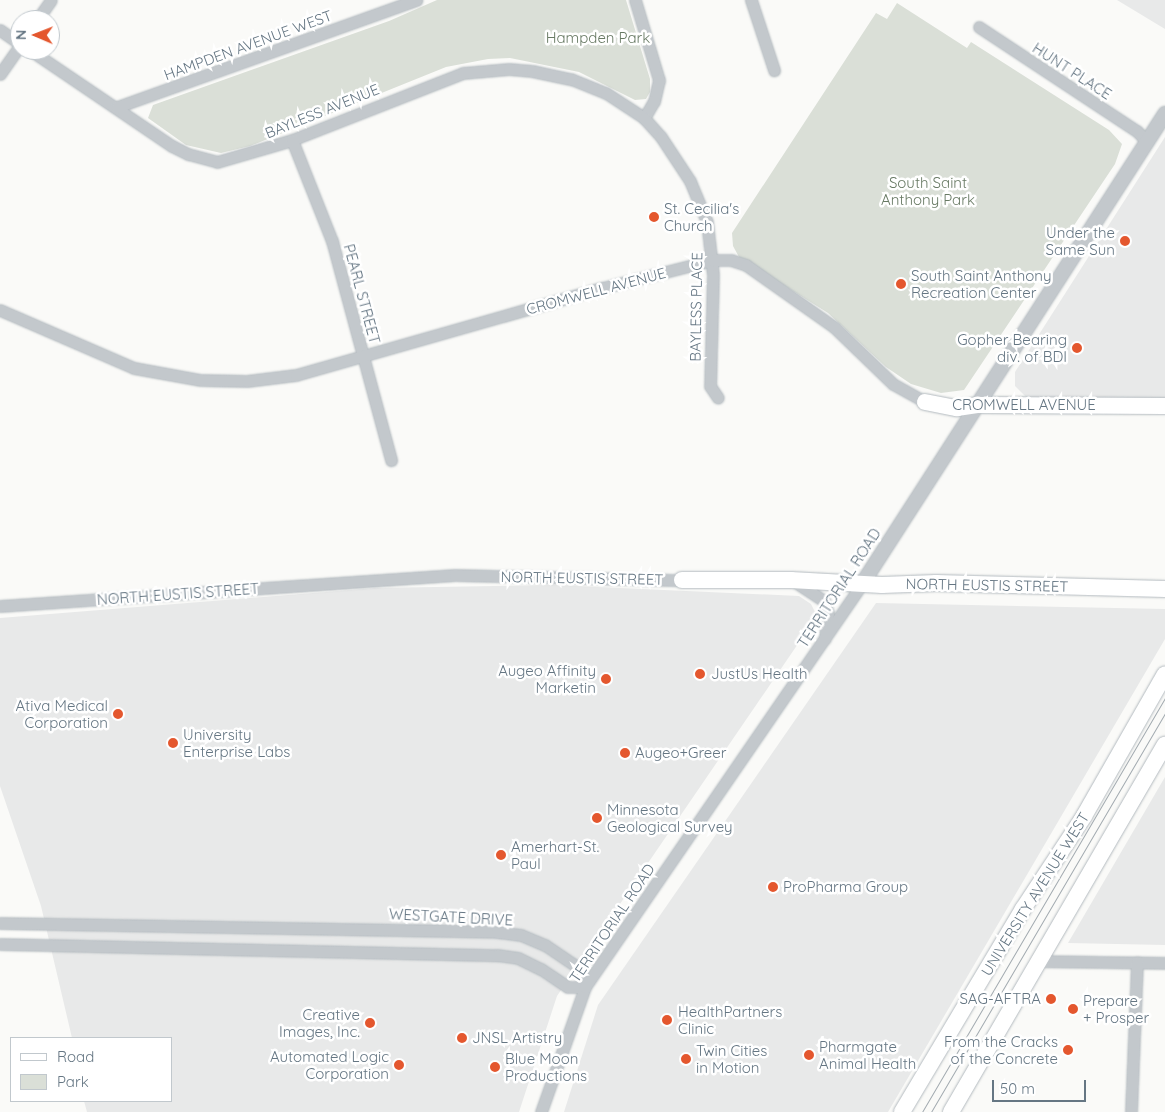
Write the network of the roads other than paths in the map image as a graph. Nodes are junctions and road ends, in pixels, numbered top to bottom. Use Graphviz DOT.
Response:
graph roads {
  1 [pos="416,0"];
  2 [pos="636,0"];
  3 [pos="751,0"];
  4 [pos="979,27"];
  5 [pos="10,59"];
  6 [pos="45,60"];
  7 [pos="774,70"];
  8 [pos="0,74"];
  9 [pos="117,107"];
  10 [pos="1165,114"];
  11 [pos="644,118"];
  12 [pos="292,140"];
  13 [pos="1147,142"];
  14 [pos="713,260"];
  15 [pos="0,310"];
  16 [pos="363,354"];
  17 [pos="718,398"];
  18 [pos="925,402"];
  19 [pos="979,405"];
  20 [pos="1165,406"];
  21 [pos="391,460"];
  22 [pos="682,580"];
  23 [pos="791,580"];
  24 [pos="864,581"];
  25 [pos="1165,589"];
  26 [pos="0,606"];
  27 [pos="825,641"];
  28 [pos="1165,674"];
  29 [pos="1165,745"];
  30 [pos="0,923"];
  31 [pos="0,944"];
  32 [pos="1040,961"];
  33 [pos="1138,962"];
  34 [pos="1165,962"];
  35 [pos="586,987"];
  36 [pos="541,1112"];
  37 [pos="902,1112"];
  38 [pos="951,1112"];
  39 [pos="1131,1112"];
  1 -- 9 [label="street, HAMPDEN AVENUE WEST"];
  2 -- 11 [label="street"];
  3 -- 7 [label="street"];
  4 -- 13 [label="street, HUNT PLACE"];
  5 -- 8 [label="street"];
  6 -- 9 [label="street, BAYLESS AVENUE"];
  9 -- 12 [label="street, BAYLESS AVENUE"];
  10 -- 13 [label="street, TERRITORIAL ROAD"];
  11 -- 12 [label="street, BAYLESS AVENUE"];
  11 -- 14 [label="street, BAYLESS PLACE"];
  12 -- 16 [label="street, PEARL STREET"];
  13 -- 19 [label="street, TERRITORIAL ROAD"];
  14 -- 16 [label="street, CROMWELL AVENUE"];
  14 -- 17 [label="street, BAYLESS PLACE"];
  14 -- 18 [label="street, CROMWELL AVENUE"];
  15 -- 16 [label="street, CROMWELL AVENUE"];
  16 -- 21 [label="street, PEARL STREET"];
  18 -- 19 [label="main road, CROMWELL AVENUE"];
  19 -- 20 [label="main road, CROMWELL AVENUE"];
  19 -- 24 [label="street, TERRITORIAL ROAD"];
  22 -- 23 [label="main road, NORTH EUSTIS STREET"];
  22 -- 26 [label="street, NORTH EUSTIS STREET"];
  23 -- 24 [label="main road, NORTH EUSTIS STREET"];
  23 -- 27 [label="street"];
  24 -- 25 [label="main road, NORTH EUSTIS STREET"];
  24 -- 27 [label="street, TERRITORIAL ROAD"];
  27 -- 35 [label="street, TERRITORIAL ROAD"];
  28 -- 37 [label="main road, UNIVERSITY AVENUE WEST"];
  29 -- 32 [label="main road"];
  30 -- 35 [label="street, WESTGATE DRIVE"];
  31 -- 35 [label="street"];
  32 -- 33 [label="street"];
  32 -- 38 [label="main road"];
  33 -- 34 [label="street"];
  33 -- 39 [label="street"];
  35 -- 36 [label="street, TERRITORIAL ROAD"];
}
